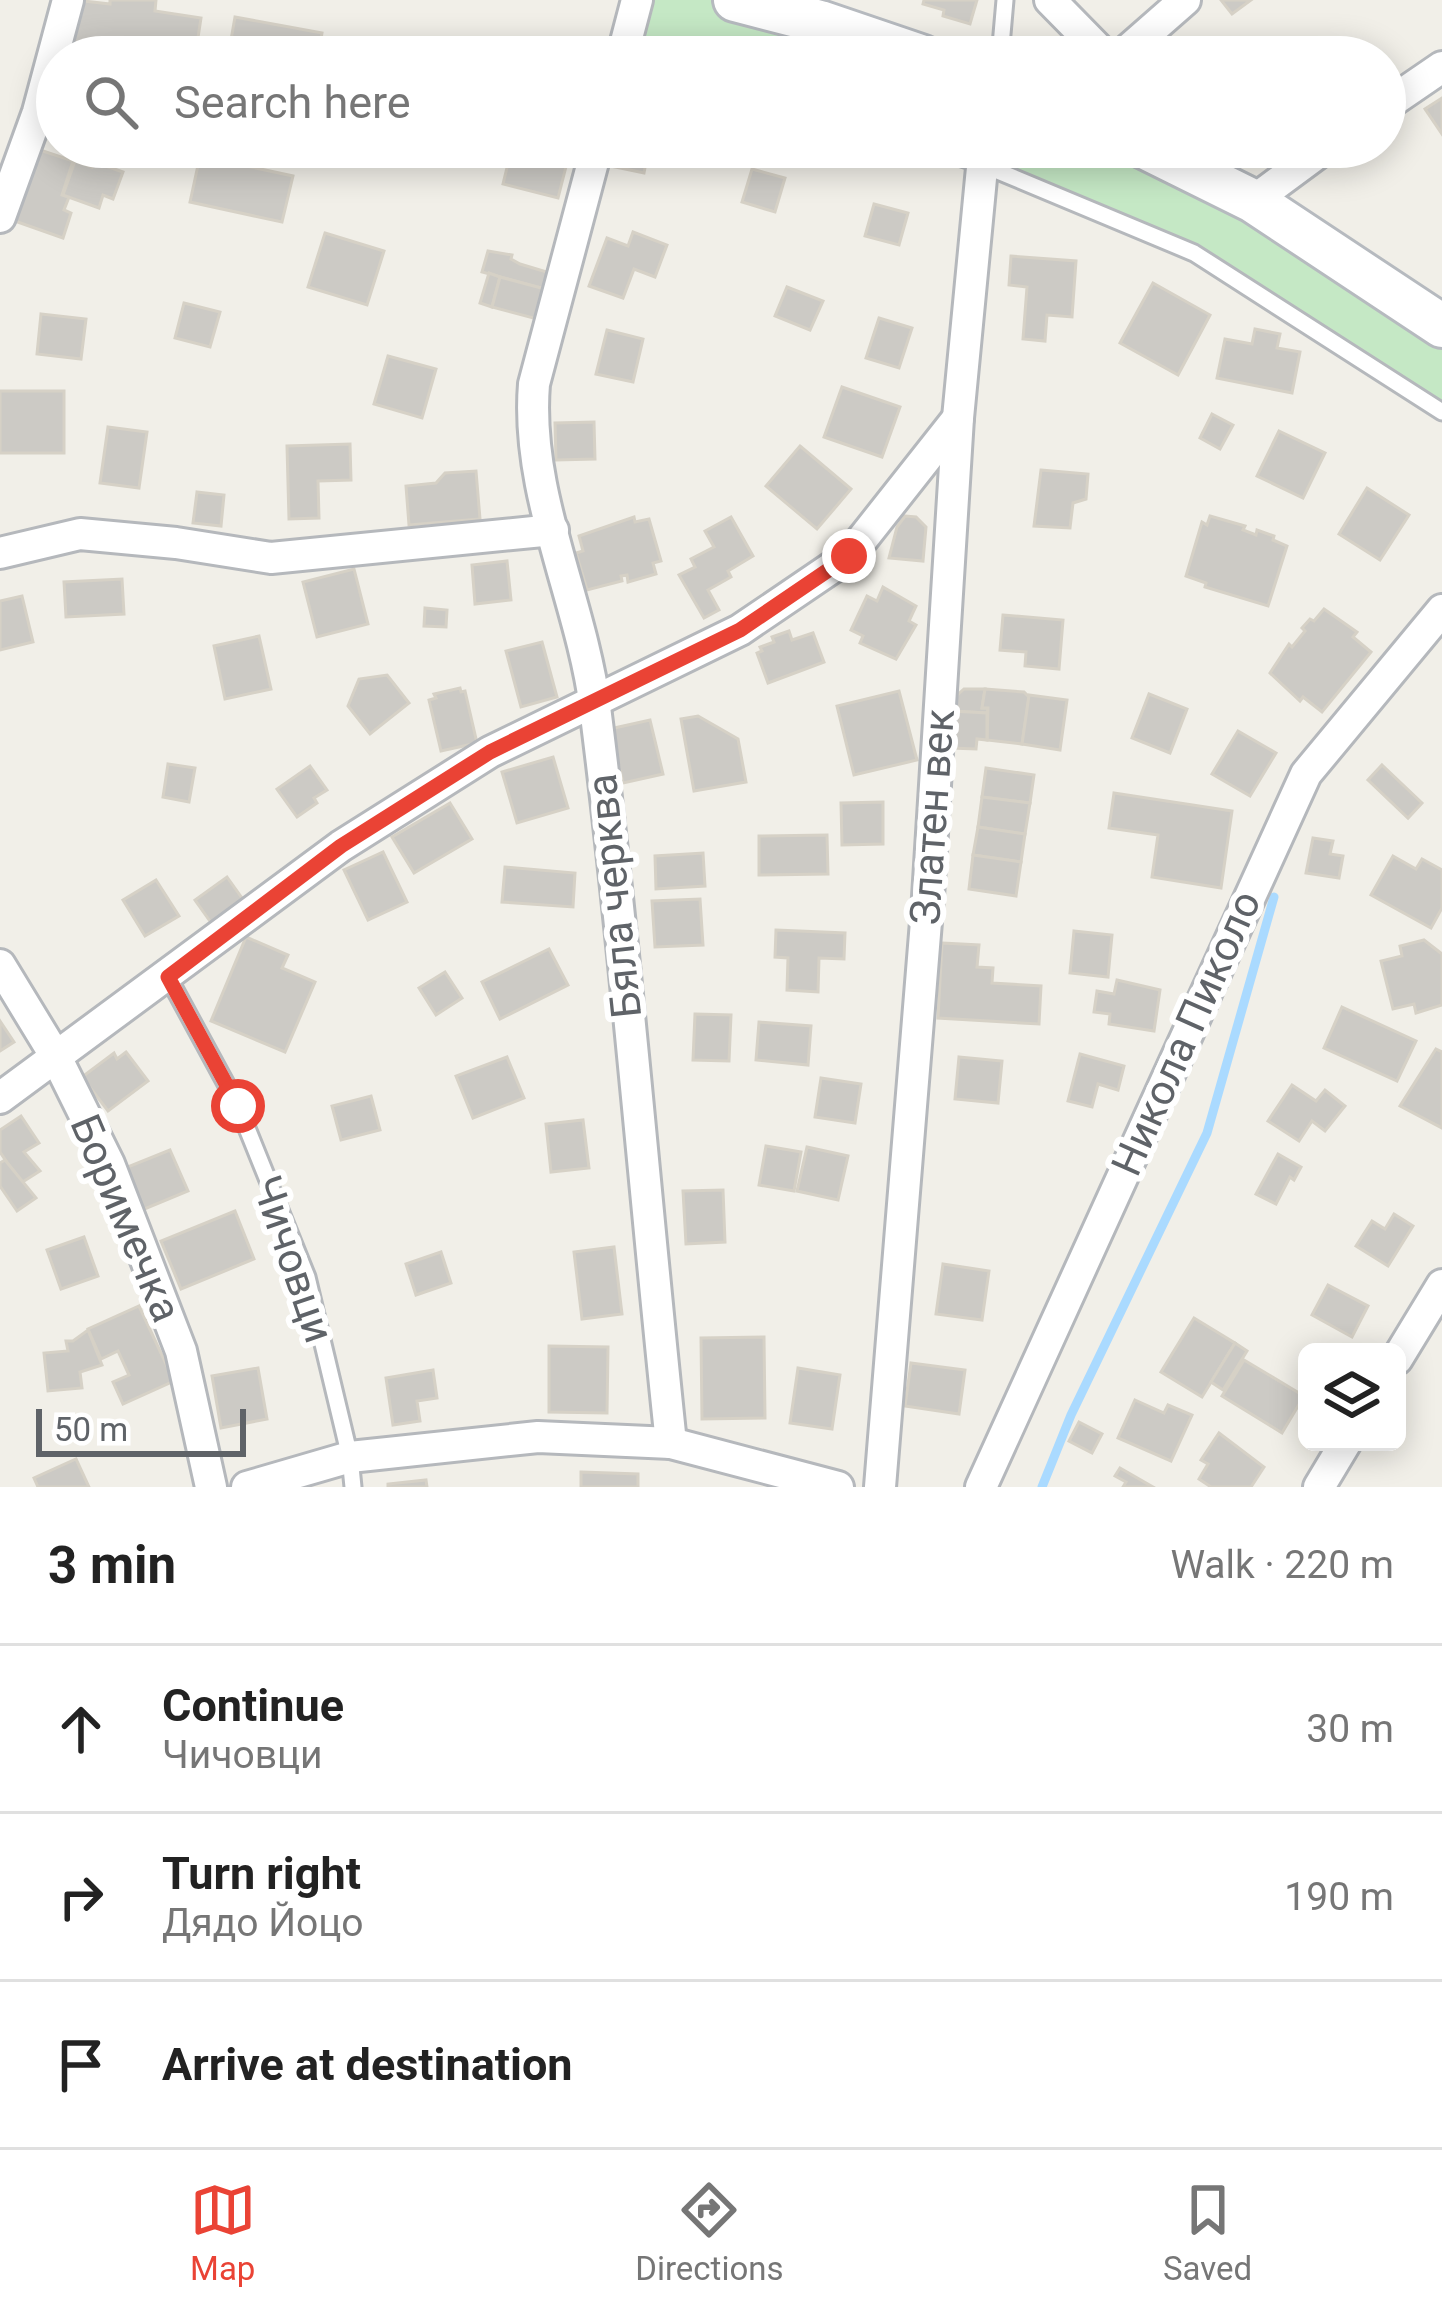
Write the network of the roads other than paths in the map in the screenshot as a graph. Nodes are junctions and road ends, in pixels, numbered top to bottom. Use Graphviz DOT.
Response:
graph roads {
  1 [pos="68,0"];
  2 [pos="637,0"];
  3 [pos="735,0"];
  4 [pos="1005,0"];
  5 [pos="1050,0"];
  6 [pos="1185,0"];
  7 [pos="58,36"];
  8 [pos="628,36"];
  9 [pos="861,36"];
  10 [pos="1002,36"];
  11 [pos="1085,36"];
  12 [pos="1144,36"];
  13 [pos="1442,67"];
  14 [pos="1406,92"];
  15 [pos="36,118"];
  16 [pos="591,168"];
  17 [pos="981,168"];
  18 [pos="1008,168"];
  19 [pos="1199,168"];
  20 [pos="1298,168"];
  21 [pos="1253,201"];
  22 [pos="0,218"];
  23 [pos="1442,326"];
  24 [pos="1442,412"];
  25 [pos="958,418"];
  26 [pos="553,530"];
  27 [pos="0,553"];
  28 [pos="1442,610"];
  29 [pos="594,701"];
  30 [pos="0,964"];
  31 [pos="168,977"];
  32 [pos="56,1057"];
  33 [pos="0,1098"];
  34 [pos="1442,1285"];
  35 [pos="1406,1344"];
  36 [pos="671,1443"];
  37 [pos="1340,1451"];
  38 [pos="352,1472"];
  39 [pos="211,1487"];
  40 [pos="247,1487"];
  41 [pos="838,1487"];
  42 [pos="880,1487"];
  43 [pos="981,1487"];
  44 [pos="1318,1487"];
  1 -- 7 [label="street"];
  2 -- 8 [label="street"];
  3 -- 9 [label="street"];
  4 -- 10 [label="lane"];
  5 -- 11 [label="street"];
  6 -- 12 [label="street"];
  13 -- 14 [label="street"];
  15 -- 22 [label="street"];
  16 -- 26 [label="street, Бяла черква"];
  17 -- 25 [label="street, Златен век"];
  18 -- 24 [label="lane"];
  19 -- 21 [label="street"];
  20 -- 21 [label="street"];
  21 -- 23 [label="street"];
  25 -- 29 [label="street"];
  25 -- 42 [label="street, Златен век"];
  26 -- 27 [label="street"];
  26 -- 29 [label="street, Бяла черква"];
  28 -- 43 [label="street, Никола Пиколо"];
  29 -- 31 [label="street"];
  29 -- 36 [label="street, Бяла черква"];
  30 -- 32 [label="street, Боримечка"];
  31 -- 32 [label="street"];
  31 -- 38 [label="lane, Чичовци"];
  32 -- 33 [label="street"];
  32 -- 39 [label="street, Боримечка"];
  34 -- 35 [label="street"];
  36 -- 38 [label="street"];
  36 -- 41 [label="street"];
  37 -- 44 [label="street"];
  38 -- 40 [label="street"];
}
